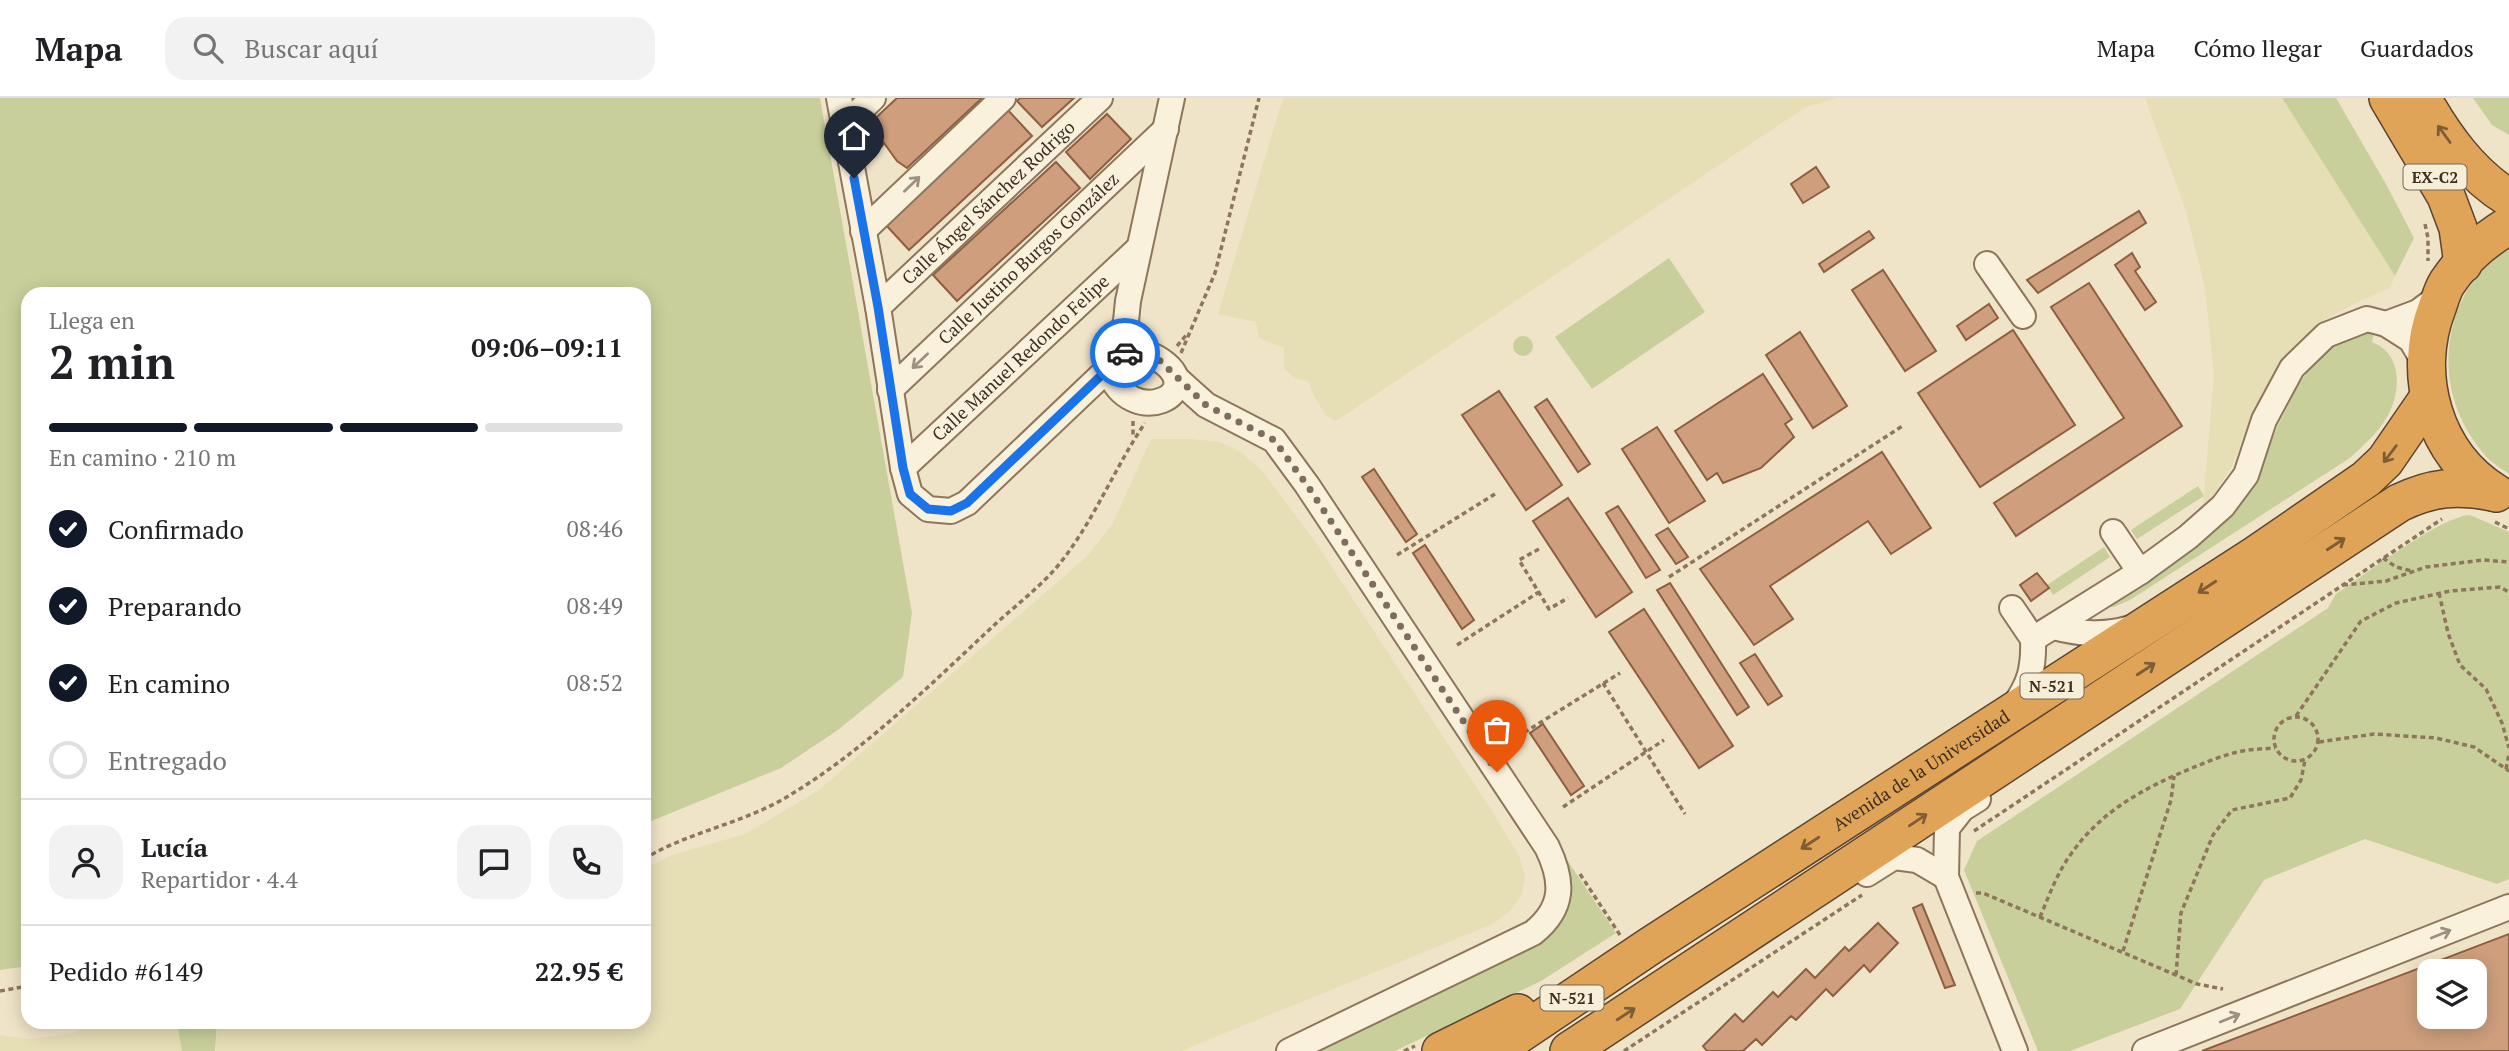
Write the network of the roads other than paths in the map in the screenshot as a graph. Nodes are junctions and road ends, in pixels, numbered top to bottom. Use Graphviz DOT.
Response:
graph roads {
  1 [pos="839,98"];
  2 [pos="873,98"];
  3 [pos="1003,98"];
  4 [pos="1100,98"];
  5 [pos="1172,98"];
  6 [pos="2388,98"];
  7 [pos="2422,98"];
  8 [pos="844,125"];
  9 [pos="1166,128"];
  10 [pos="2509,198"];
  11 [pos="2509,225"];
  12 [pos="863,231"];
  13 [pos="1139,248"];
  14 [pos="1987,264"];
  15 [pos="2462,264"];
  16 [pos="2442,294"];
  17 [pos="878,307"];
  18 [pos="2023,316"];
  19 [pos="2386,324"];
  20 [pos="1119,366"];
  21 [pos="1176,378"];
  22 [pos="2427,381"];
  23 [pos="890,390"];
  24 [pos="1162,401"];
  25 [pos="1206,405"];
  26 [pos="903,468"];
  27 [pos="2497,503"];
  28 [pos="2113,532"];
  29 [pos="2140,572"];
  30 [pos="2012,608"];
  31 [pos="2155,620"];
  32 [pos="2043,633"];
  33 [pos="1997,722"];
  34 [pos="2061,726"];
  35 [pos="1832,878"];
  36 [pos="1950,886"];
  37 [pos="2509,907"];
  38 [pos="1635,941"];
  39 [pos="2156,1047"];
  40 [pos="1289,1051"];
  41 [pos="1441,1051"];
  42 [pos="1494,1051"];
  43 [pos="1569,1051"];
  44 [pos="2015,1051"];
  1 -- 8 [label="street"];
  2 -- 8 [label="street"];
  12 -- 3 [label="street, one-way"];
  4 -- 17 [label="street, Calle Ángel Sánchez Rodrigo"];
  5 -- 9 [label="street"];
  6 -- 15 [label="highway, EX-C2"];
  10 -- 7 [label="highway, EX-C2, one-way"];
  8 -- 12 [label="street"];
  9 -- 13 [label="street"];
  9 -- 23 [label="street, Calle Justino Burgos González, one-way"];
  11 -- 15 [label="highway, N-521"];
  12 -- 17 [label="street"];
  13 -- 20 [label="street"];
  13 -- 26 [label="street, Calle Manuel Redondo Felipe"];
  14 -- 18 [label="street"];
  15 -- 16 [label="highway, N-521"];
  16 -- 19 [label="street"];
  16 -- 22 [label="highway, N-521"];
  17 -- 23 [label="street"];
  19 -- 22 [label="street"];
  19 -- 29 [label="street"];
  20 -- 21 [label="street"];
  20 -- 24 [label="street"];
  20 -- 26 [label="street"];
  21 -- 24 [label="street"];
  21 -- 25 [label="street"];
  22 -- 27 [label="highway, N-521"];
  22 -- 31 [label="highway, Avenida de la Universidad / N-521, one-way"];
  23 -- 26 [label="street"];
  24 -- 25 [label="street"];
  25 -- 40 [label="street"];
  34 -- 27 [label="highway, N-521, one-way"];
  28 -- 29 [label="street"];
  29 -- 32 [label="street"];
  30 -- 32 [label="street"];
  31 -- 32 [label="street"];
  31 -- 33 [label="highway, Avenida de la Universidad / N-521"];
  32 -- 33 [label="street"];
  33 -- 38 [label="highway, Avenida de la Universidad / N-521, one-way"];
  35 -- 34 [label="highway, N-521, one-way"];
  34 -- 36 [label="street"];
  35 -- 36 [label="street"];
  43 -- 35 [label="highway, N-521, one-way"];
  36 -- 44 [label="street"];
  39 -- 37 [label="street, one-way"];
  38 -- 41 [label="highway"];
  38 -- 42 [label="highway, Avenida de la Universidad / N-521"];
}
